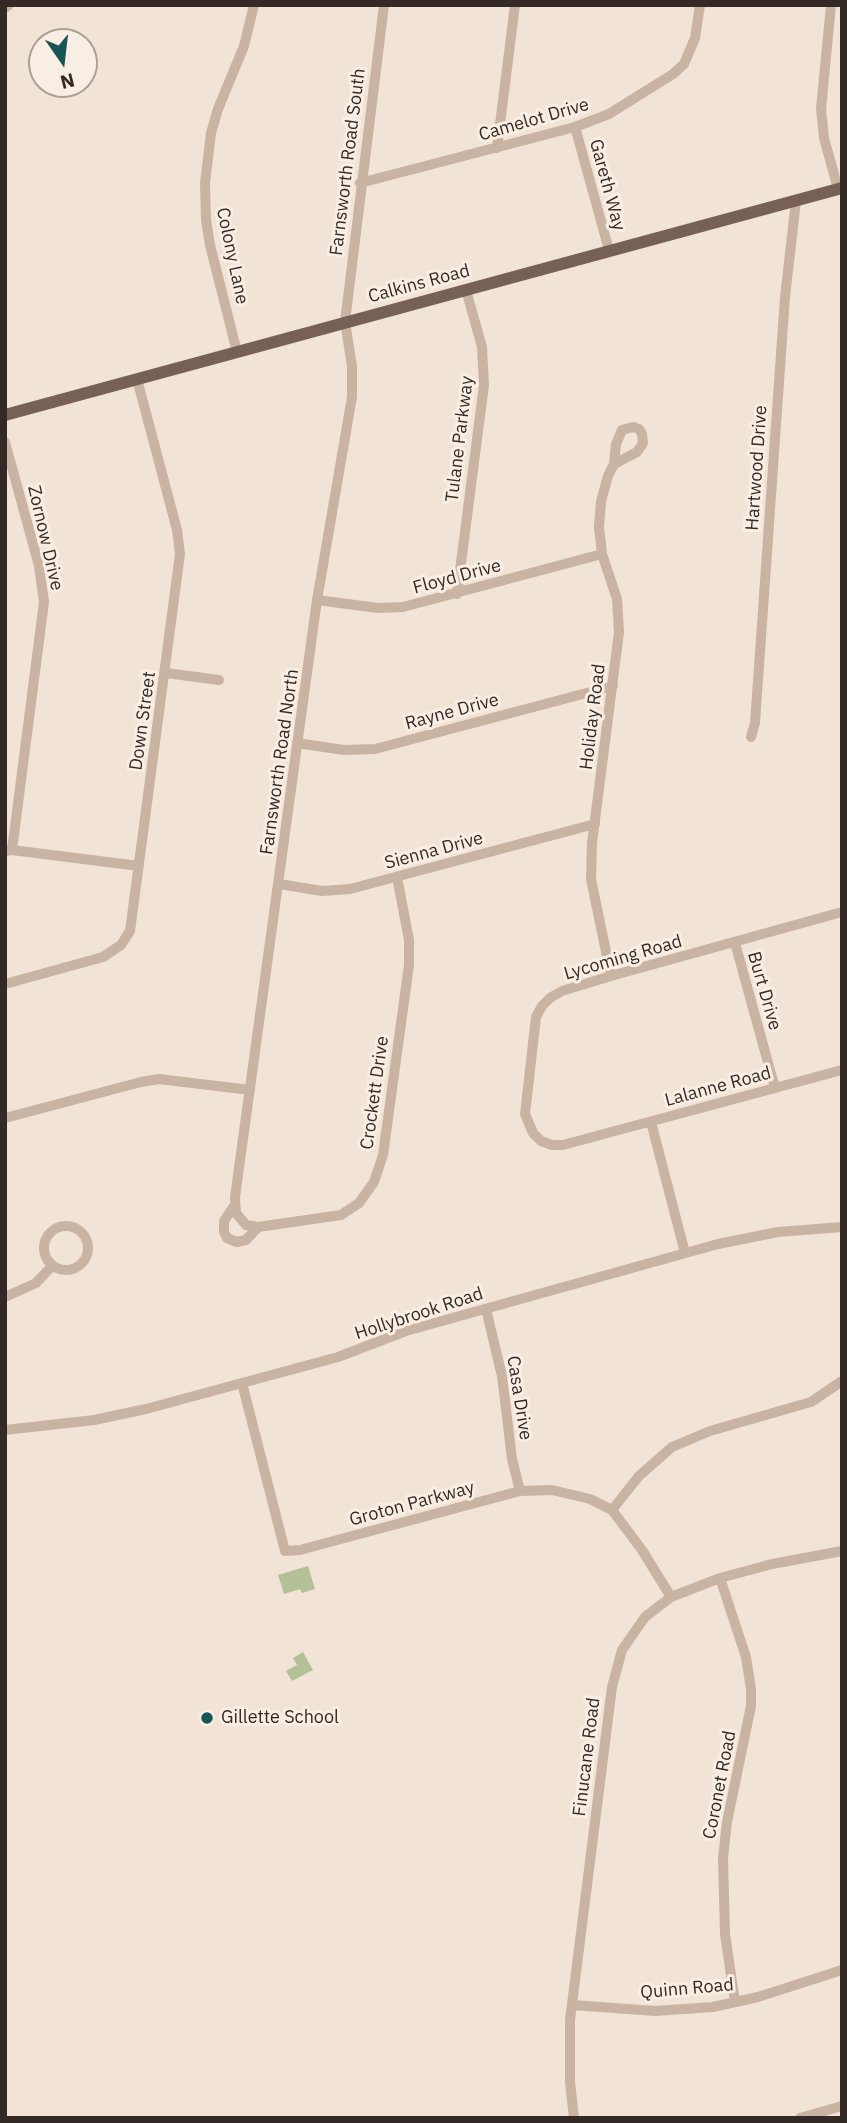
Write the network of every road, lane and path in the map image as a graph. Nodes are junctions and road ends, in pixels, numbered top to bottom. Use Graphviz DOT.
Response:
graph roads {
  1 [pos="254,5"];
  2 [pos="384,5"];
  3 [pos="515,5"];
  4 [pos="700,5"];
  5 [pos="831,5"];
  6 [pos="575,127"];
  7 [pos="496,148"];
  8 [pos="360,183"];
  9 [pos="840,188"];
  10 [pos="796,201"];
  11 [pos="609,250"];
  12 [pos="466,289"];
  13 [pos="345,322"];
  14 [pos="237,352"];
  15 [pos="137,379"];
  16 [pos="5,415"];
  17 [pos="5,442"];
  18 [pos="614,464"];
  19 [pos="602,554"];
  20 [pos="457,594"];
  21 [pos="317,600"];
  22 [pos="166,673"];
  23 [pos="219,680"];
  24 [pos="613,686"];
  25 [pos="751,737"];
  26 [pos="297,743"];
  27 [pos="595,824"];
  28 [pos="9,850"];
  29 [pos="139,866"];
  30 [pos="397,877"];
  31 [pos="279,884"];
  32 [pos="842,912"];
  33 [pos="735,943"];
  34 [pos="611,976"];
  35 [pos="5,984"];
  36 [pos="842,1070"];
  37 [pos="775,1088"];
  38 [pos="250,1090"];
  39 [pos="5,1118"];
  40 [pos="651,1122"];
  41 [pos="234,1206"];
  42 [pos="258,1227"];
  43 [pos="842,1227"];
  44 [pos="684,1253"];
  45 [pos="52,1266"];
  46 [pos="5,1297"];
  47 [pos="486,1309"];
  48 [pos="842,1381"];
  49 [pos="242,1383"];
  50 [pos="5,1430"];
  51 [pos="520,1491"];
  52 [pos="612,1510"];
  53 [pos="842,1551"];
  54 [pos="720,1578"];
  55 [pos="671,1597"];
  56 [pos="842,1970"];
  57 [pos="735,2002"];
  58 [pos="573,2006"];
  59 [pos="842,2106"];
  60 [pos="574,2118"];
  61 [pos="800,2118"];
  1 -- 14 [label="street, Colony Lane"];
  2 -- 8 [label="street, Farnsworth Road South"];
  3 -- 7 [label="street"];
  4 -- 6 [label="street, Camelot Drive"];
  5 -- 9 [label="street"];
  6 -- 7 [label="street, Camelot Drive"];
  6 -- 11 [label="street, Gareth Way"];
  7 -- 8 [label="street, Camelot Drive"];
  8 -- 13 [label="street, Farnsworth Road South"];
  9 -- 10 [label="main road, Calkins Road"];
  10 -- 11 [label="main road, Calkins Road"];
  10 -- 25 [label="street, Hartwood Drive"];
  11 -- 12 [label="main road, Calkins Road"];
  12 -- 13 [label="main road, Calkins Road"];
  12 -- 20 [label="street, Tulane Parkway"];
  13 -- 14 [label="main road, Calkins Road"];
  13 -- 21 [label="street, Farnsworth Road North"];
  14 -- 15 [label="main road, Calkins Road"];
  15 -- 16 [label="main road, Calkins Road"];
  15 -- 22 [label="street, Down Street"];
  17 -- 28 [label="street, Zornow Drive"];
  18 -- 19 [label="street, Holiday Road"];
  19 -- 20 [label="street, Floyd Drive"];
  19 -- 24 [label="street, Holiday Road"];
  20 -- 21 [label="street, Floyd Drive"];
  21 -- 26 [label="street, Farnsworth Road North"];
  22 -- 23 [label="street"];
  22 -- 29 [label="street, Down Street"];
  24 -- 26 [label="street, Rayne Drive"];
  24 -- 27 [label="street, Holiday Road"];
  26 -- 31 [label="street, Farnsworth Road North"];
  27 -- 30 [label="street, Sienna Drive"];
  27 -- 34 [label="street, Holiday Road"];
  28 -- 29 [label="street"];
  29 -- 35 [label="street, Down Street"];
  30 -- 31 [label="street, Sienna Drive"];
  30 -- 42 [label="street, Crockett Drive"];
  31 -- 38 [label="street, Farnsworth Road North"];
  32 -- 33 [label="street, Lycoming Road"];
  33 -- 34 [label="street, Lycoming Road"];
  33 -- 37 [label="street, Burt Drive"];
  34 -- 40 [label="street, Lycoming Road"];
  36 -- 37 [label="street, Lalanne Road"];
  37 -- 40 [label="street, Lalanne Road"];
  38 -- 39 [label="street"];
  38 -- 41 [label="street, Farnsworth Road North"];
  40 -- 44 [label="street, Lalanne Road"];
  41 -- 42 [label="street"];
  41 -- 42 [label="street, Crockett Drive"];
  43 -- 44 [label="street, Hollybrook Road"];
  44 -- 47 [label="street, Hollybrook Road"];
  45 -- 45 [label="street"];
  45 -- 46 [label="street"];
  47 -- 49 [label="street, Hollybrook Road"];
  47 -- 51 [label="street, Casa Drive"];
  48 -- 52 [label="street"];
  49 -- 50 [label="street, Hollybrook Road"];
  49 -- 51 [label="street, Groton Parkway"];
  51 -- 52 [label="street, Groton Parkway"];
  52 -- 55 [label="street, Groton Parkway"];
  53 -- 54 [label="street, Finucane Road"];
  54 -- 55 [label="street, Finucane Road"];
  54 -- 57 [label="street, Coronet Road"];
  55 -- 58 [label="street, Finucane Road"];
  56 -- 57 [label="street, Quinn Road"];
  57 -- 58 [label="street, Quinn Road"];
  58 -- 60 [label="street, Finucane Road"];
  59 -- 61 [label="street"];
}
